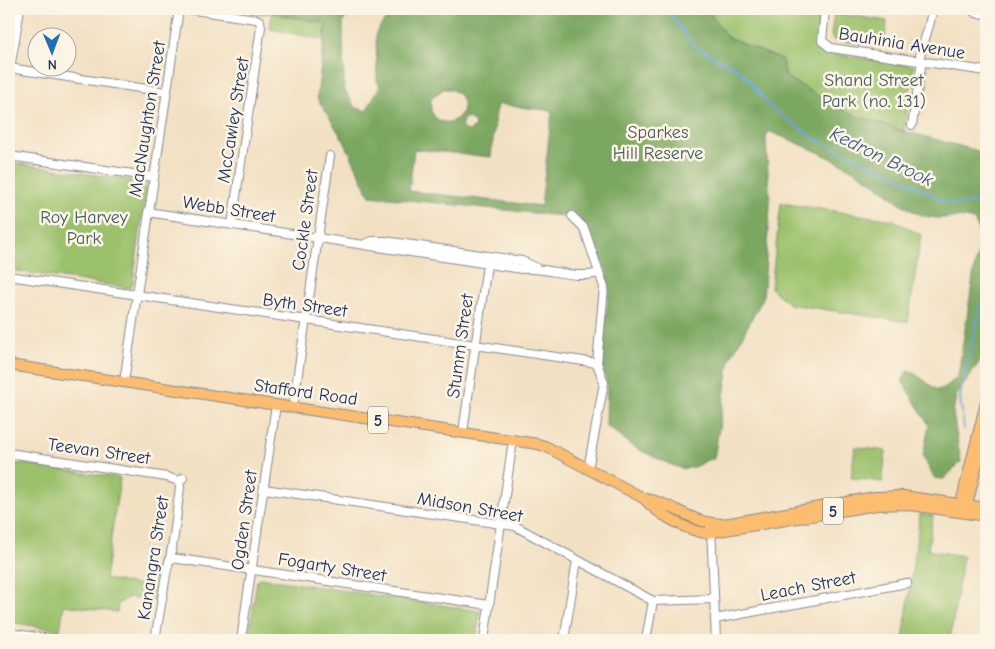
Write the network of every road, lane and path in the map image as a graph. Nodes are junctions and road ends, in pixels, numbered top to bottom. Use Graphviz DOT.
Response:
graph roads {
  1 [pos="20,9"];
  2 [pos="179,9"];
  3 [pos="187,9"];
  4 [pos="825,9"];
  5 [pos="932,9"];
  6 [pos="970,9"];
  7 [pos="986,14"];
  8 [pos="920,61"];
  9 [pos="9,68"];
  10 [pos="986,71"];
  11 [pos="166,92"];
  12 [pos="912,125"];
  13 [pos="9,156"];
  14 [pos="330,156"];
  15 [pos="154,177"];
  16 [pos="148,212"];
  17 [pos="572,216"];
  18 [pos="232,224"];
  19 [pos="318,237"];
  20 [pos="365,244"];
  21 [pos="488,265"];
  22 [pos="536,268"];
  23 [pos="599,273"];
  24 [pos="9,276"];
  25 [pos="137,295"];
  26 [pos="306,320"];
  27 [pos="475,345"];
  28 [pos="597,363"];
  29 [pos="9,365"];
  30 [pos="124,382"];
  31 [pos="986,400"];
  32 [pos="276,404"];
  33 [pos="293,407"];
  34 [pos="986,429"];
  35 [pos="463,432"];
  36 [pos="513,440"];
  37 [pos="9,453"];
  38 [pos="588,469"];
  39 [pos="181,479"];
  40 [pos="264,489"];
  41 [pos="986,508"];
  42 [pos="963,509"];
  43 [pos="986,516"];
  44 [pos="501,524"];
  45 [pos="711,529"];
  46 [pos="172,558"];
  47 [pos="577,560"];
  48 [pos="252,570"];
  49 [pos="907,583"];
  50 [pos="714,599"];
  51 [pos="653,601"];
  52 [pos="489,605"];
  53 [pos="715,619"];
  54 [pos="9,633"];
  55 [pos="56,640"];
  56 [pos="155,640"];
  57 [pos="241,640"];
  58 [pos="484,640"];
  59 [pos="564,640"];
  60 [pos="646,640"];
  61 [pos="716,640"];
  1 -- 9 [label="street"];
  2 -- 11 [label="street, MacNaughton Street"];
  3 -- 18 [label="street, McCawley Street"];
  4 -- 8 [label="street, Bauhinia Avenue"];
  5 -- 8 [label="street"];
  6 -- 7 [label="street"];
  8 -- 10 [label="street, Bauhinia Avenue"];
  8 -- 12 [label="street"];
  9 -- 11 [label="street"];
  11 -- 15 [label="street, MacNaughton Street"];
  13 -- 15 [label="street"];
  14 -- 19 [label="street, Cockle Street"];
  15 -- 16 [label="street, MacNaughton Street"];
  16 -- 18 [label="street, Webb Street"];
  16 -- 25 [label="street, MacNaughton Street"];
  17 -- 23 [label="street"];
  18 -- 19 [label="street, Webb Street"];
  19 -- 20 [label="street, Webb Street"];
  19 -- 26 [label="street, Cockle Street"];
  20 -- 21 [label="street, Webb Street"];
  20 -- 22 [label="street, Webb Street"];
  21 -- 22 [label="street, Webb Street"];
  21 -- 27 [label="street, Stumm Street"];
  22 -- 23 [label="street, Webb Street"];
  23 -- 28 [label="street"];
  24 -- 25 [label="street, Byth Street"];
  25 -- 26 [label="street, Byth Street"];
  25 -- 30 [label="street, MacNaughton Street"];
  26 -- 27 [label="street, Byth Street"];
  26 -- 33 [label="street, Cockle Street"];
  27 -- 28 [label="street, Byth Street"];
  27 -- 35 [label="street, Stumm Street"];
  28 -- 38 [label="street"];
  29 -- 30 [label="highway, Stafford Road / 5"];
  30 -- 32 [label="highway, Stafford Road / 5"];
  31 -- 42 [label="main road"];
  32 -- 33 [label="highway, Stafford Road / 5"];
  32 -- 40 [label="street, Ogden Street"];
  33 -- 35 [label="highway, Stafford Road / 5"];
  34 -- 42 [label="main road"];
  35 -- 36 [label="highway, Stafford Road / 5"];
  36 -- 38 [label="highway, Stafford Road / 5"];
  36 -- 44 [label="street"];
  37 -- 39 [label="street, Teevan Street"];
  38 -- 45 [label="highway, Stafford Road / 5"];
  39 -- 46 [label="street, Kanangra Street"];
  40 -- 44 [label="street, Midson Street"];
  40 -- 48 [label="street, Ogden Street"];
  41 -- 42 [label="highway, Stafford Road / 5"];
  42 -- 43 [label="highway, Stafford Road / 5"];
  42 -- 45 [label="highway, Stafford Road / 5"];
  44 -- 47 [label="street, Midson Street"];
  44 -- 52 [label="street"];
  45 -- 50 [label="street"];
  46 -- 48 [label="street, Fogarty Street"];
  46 -- 56 [label="street, Kanangra Street"];
  47 -- 51 [label="street, Midson Street"];
  47 -- 59 [label="street"];
  48 -- 52 [label="street, Fogarty Street"];
  48 -- 57 [label="street, Ogden Street"];
  49 -- 53 [label="street, Leach Street"];
  50 -- 51 [label="street"];
  50 -- 53 [label="street"];
  51 -- 60 [label="street"];
  52 -- 58 [label="street"];
  53 -- 61 [label="street"];
  54 -- 55 [label="street"];
}
